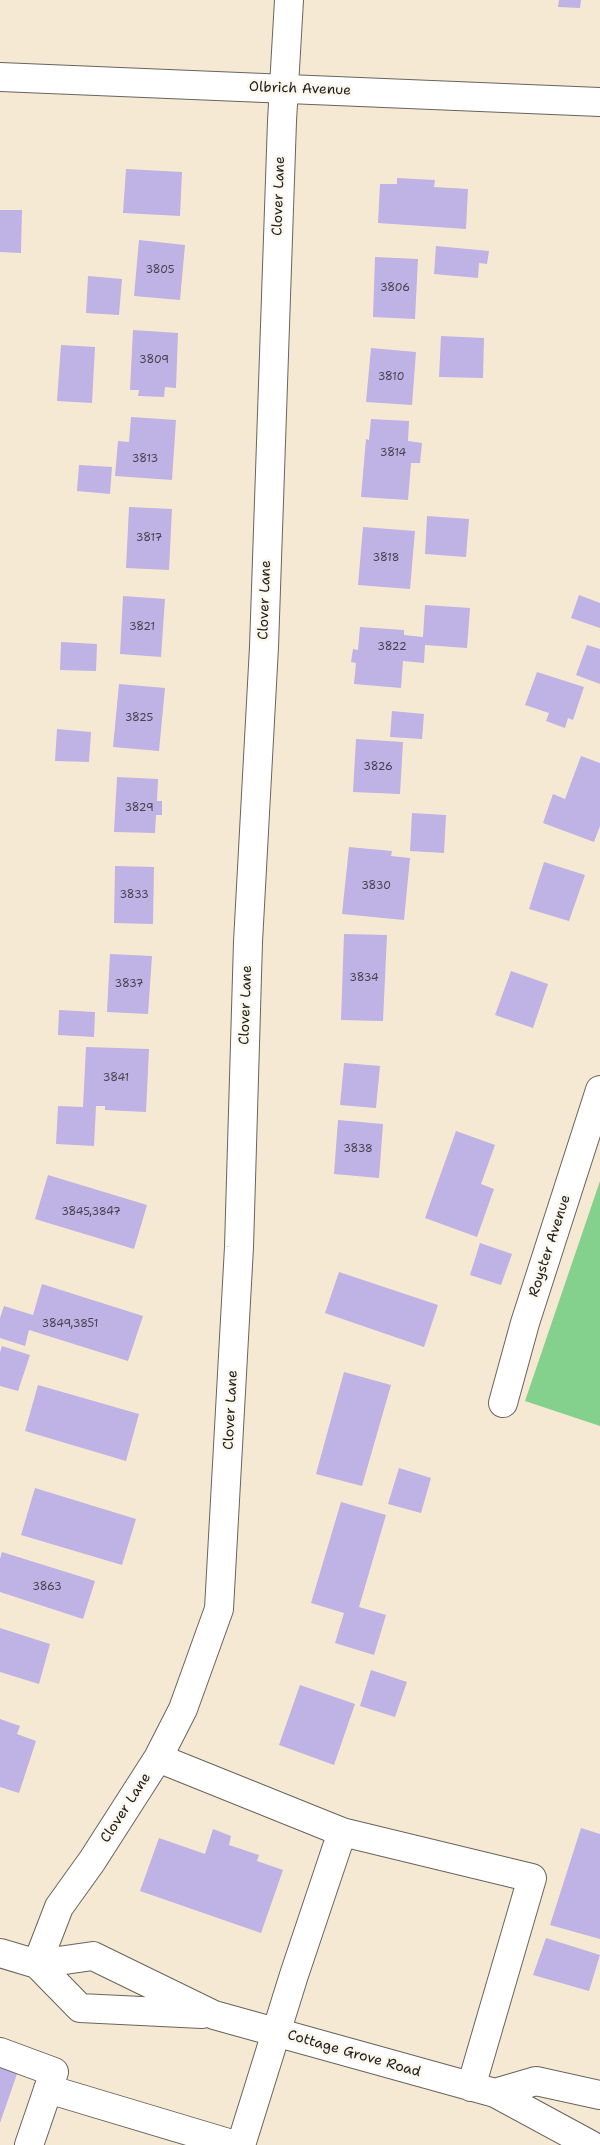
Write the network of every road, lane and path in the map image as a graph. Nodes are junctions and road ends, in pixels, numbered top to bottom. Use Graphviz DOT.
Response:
graph roads {
  1 [pos="289,0"];
  2 [pos="0,77"];
  3 [pos="283,89"];
  4 [pos="600,102"];
  5 [pos="600,1090"];
  6 [pos="504,1403"];
  7 [pos="158,1758"];
  8 [pos="342,1832"];
  9 [pos="0,1953"];
  10 [pos="37,1964"];
  11 [pos="214,2015"];
  12 [pos="276,2032"];
  13 [pos="0,2052"];
  14 [pos="48,2089"];
  15 [pos="483,2090"];
  16 [pos="600,2095"];
  17 [pos="29,2145"];
  18 [pos="235,2145"];
  19 [pos="240,2145"];
  20 [pos="589,2145"];
  1 -- 3 [label="street, Clover Lane"];
  2 -- 3 [label="street, Olbrich Avenue"];
  3 -- 4 [label="street, Olbrich Avenue"];
  3 -- 7 [label="street, Clover Lane"];
  5 -- 6 [label="street, Royster Avenue"];
  7 -- 8 [label="street"];
  7 -- 10 [label="street, Clover Lane"];
  8 -- 12 [label="street"];
  8 -- 15 [label="street"];
  9 -- 10 [label="street, Cottage Grove Road"];
  10 -- 11 [label="street, Cottage Grove Road"];
  10 -- 11 [label="street, Cottage Grove Road"];
  11 -- 12 [label="street, Cottage Grove Road"];
  12 -- 15 [label="street, Cottage Grove Road"];
  12 -- 19 [label="street"];
  13 -- 14 [label="street"];
  14 -- 17 [label="street"];
  14 -- 18 [label="street"];
  15 -- 16 [label="street"];
  15 -- 20 [label="street, Cottage Grove Road"];
}
